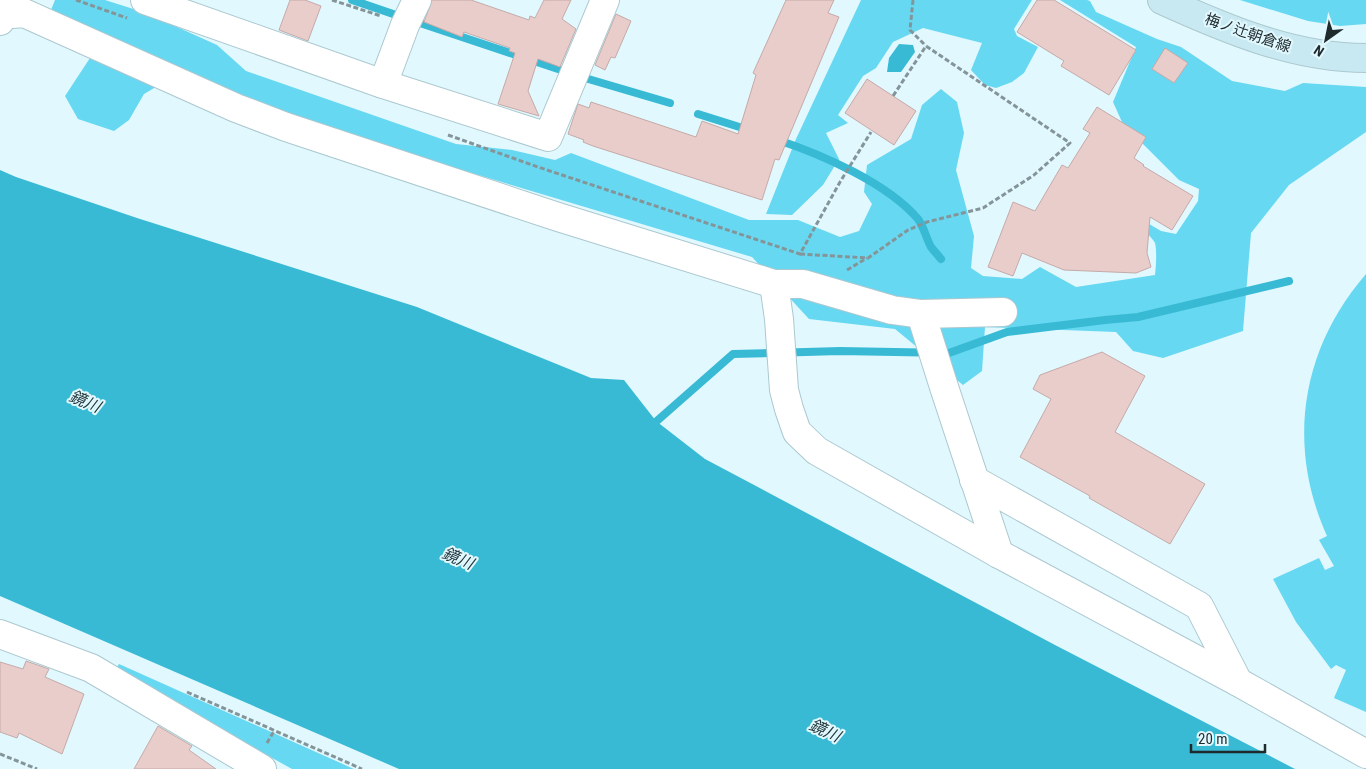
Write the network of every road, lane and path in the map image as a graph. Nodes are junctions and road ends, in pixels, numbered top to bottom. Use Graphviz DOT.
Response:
graph roads {
  1 [pos="145,0"];
  2 [pos="332,0"];
  3 [pos="417,0"];
  4 [pos="605,0"];
  5 [pos="913,0"];
  6 [pos="1162,0"];
  7 [pos="173,5"];
  8 [pos="2,13"];
  9 [pos="405,25"];
  10 [pos="926,46"];
  11 [pos="1366,58"];
  12 [pos="383,84"];
  13 [pos="893,96"];
  14 [pos="871,132"];
  15 [pos="840,182"];
  16 [pos="800,254"];
  17 [pos="774,284"];
  18 [pos="1003,312"];
  19 [pos="921,314"];
  20 [pos="974,480"];
  21 [pos="999,554"];
  22 [pos="0,634"];
  23 [pos="1238,682"];
  24 [pos="0,754"];
  25 [pos="1366,754"];
  26 [pos="37,769"];
  27 [pos="262,769"];
  1 -- 7 [label="street"];
  2 -- 9 [label="path"];
  3 -- 9 [label="street"];
  4 -- 12 [label="street"];
  5 -- 10 [label="path"];
  6 -- 11 [label="main road, 梅ノ辻朝倉線"];
  7 -- 12 [label="street"];
  8 -- 17 [label="street"];
  9 -- 12 [label="street"];
  10 -- 13 [label="path"];
  10 -- 16 [label="path"];
  14 -- 15 [label="path"];
  17 -- 19 [label="street"];
  17 -- 21 [label="street"];
  18 -- 19 [label="street"];
  19 -- 20 [label="street"];
  20 -- 21 [label="street"];
  20 -- 23 [label="street"];
  21 -- 23 [label="street"];
  22 -- 27 [label="street"];
  23 -- 25 [label="street"];
  24 -- 26 [label="path"];
}
